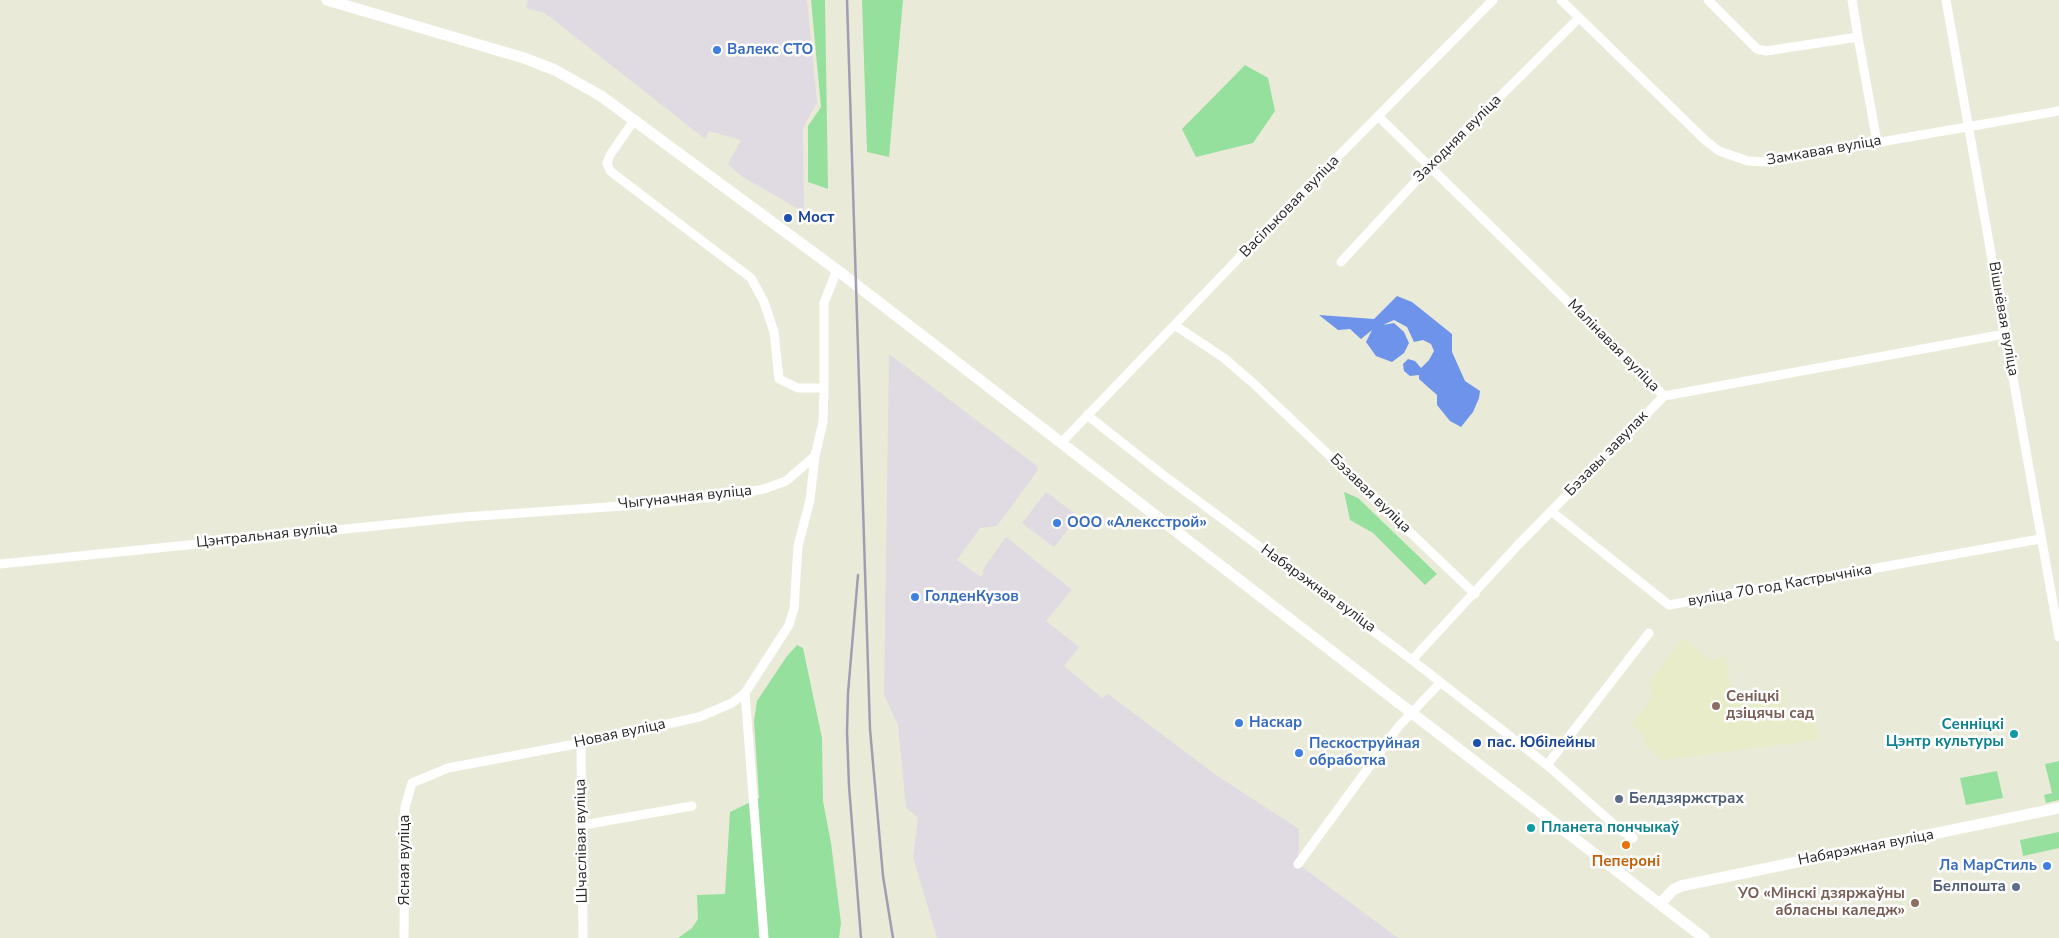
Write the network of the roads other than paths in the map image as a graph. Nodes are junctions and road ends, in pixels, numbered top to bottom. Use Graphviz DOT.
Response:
graph roads {
  1 [pos="327,0"];
  2 [pos="1494,0"];
  3 [pos="1561,0"];
  4 [pos="1708,0"];
  5 [pos="1852,0"];
  6 [pos="1946,0"];
  7 [pos="1579,18"];
  8 [pos="1858,37"];
  9 [pos="2059,111"];
  10 [pos="1378,116"];
  11 [pos="635,119"];
  12 [pos="1969,127"];
  13 [pos="1877,142"];
  14 [pos="1429,167"];
  15 [pos="1341,262"];
  16 [pos="838,270"];
  17 [pos="1176,326"];
  18 [pos="2005,334"];
  19 [pos="824,388"];
  20 [pos="1664,396"];
  21 [pos="1086,415"];
  22 [pos="1061,443"];
  23 [pos="815,456"];
  24 [pos="535,511"];
  25 [pos="1551,511"];
  26 [pos="2040,539"];
  27 [pos="0,564"];
  28 [pos="1475,594"];
  29 [pos="1649,633"];
  30 [pos="2059,637"];
  31 [pos="1412,660"];
  32 [pos="1440,683"];
  33 [pos="745,693"];
  34 [pos="1413,711"];
  35 [pos="581,744"];
  36 [pos="1547,765"];
  37 [pos="412,783"];
  38 [pos="692,806"];
  39 [pos="2059,808"];
  40 [pos="583,825"];
  41 [pos="1634,838"];
  42 [pos="1298,864"];
  43 [pos="1660,904"];
  44 [pos="404,938"];
  45 [pos="583,938"];
  46 [pos="764,938"];
  47 [pos="1704,938"];
  1 -- 11 [label="street"];
  2 -- 10 [label="street, Васільковая вуліца"];
  3 -- 7 [label="street, Замкавая вуліца"];
  4 -- 8 [label="street"];
  5 -- 8 [label="street"];
  6 -- 12 [label="street, Вішнёвая вуліца"];
  7 -- 13 [label="street, Замкавая вуліца"];
  7 -- 14 [label="street, Заходняя вуліца"];
  8 -- 13 [label="street"];
  9 -- 12 [label="street, Замкавая вуліца"];
  10 -- 14 [label="street, Малінавая вуліца"];
  10 -- 17 [label="street, Васільковая вуліца"];
  11 -- 16 [label="street"];
  11 -- 19 [label="street"];
  12 -- 13 [label="street, Замкавая вуліца"];
  12 -- 18 [label="street, Вішнёвая вуліца"];
  14 -- 15 [label="street, Заходняя вуліца"];
  14 -- 20 [label="street, Малінавая вуліца"];
  16 -- 19 [label="street"];
  16 -- 22 [label="street"];
  17 -- 21 [label="street, Васільковая вуліца"];
  17 -- 28 [label="street, Бэзавая вуліца"];
  18 -- 20 [label="street, Малінавая вуліца"];
  18 -- 26 [label="street, Вішнёвая вуліца"];
  19 -- 23 [label="street"];
  20 -- 25 [label="street, Бэзавы завулак"];
  21 -- 22 [label="street, Васільковая вуліца"];
  21 -- 31 [label="street, Набярэжная вуліца"];
  22 -- 34 [label="street"];
  23 -- 24 [label="street, Чыгуначная вуліца"];
  23 -- 33 [label="street, Новая вуліца"];
  24 -- 27 [label="street, Цэнтральная вуліца"];
  25 -- 26 [label="street, вуліца 70 год Кастрычніка"];
  25 -- 28 [label="street"];
  26 -- 30 [label="street, Вішнёвая вуліца"];
  28 -- 31 [label="street"];
  29 -- 36 [label="street"];
  31 -- 32 [label="street, Набярэжная вуліца"];
  32 -- 34 [label="street"];
  32 -- 36 [label="street, Набярэжная вуліца"];
  33 -- 35 [label="street, Новая вуліца"];
  33 -- 46 [label="street"];
  34 -- 42 [label="street"];
  34 -- 43 [label="street"];
  35 -- 37 [label="street, Новая вуліца"];
  35 -- 40 [label="street, Шчаслівая вуліца"];
  36 -- 41 [label="street, Набярэжная вуліца"];
  37 -- 44 [label="street, Ясная вуліца"];
  38 -- 40 [label="street"];
  39 -- 43 [label="street, Набярэжная вуліца"];
  40 -- 45 [label="street, Шчаслівая вуліца"];
  43 -- 47 [label="street"];
}
